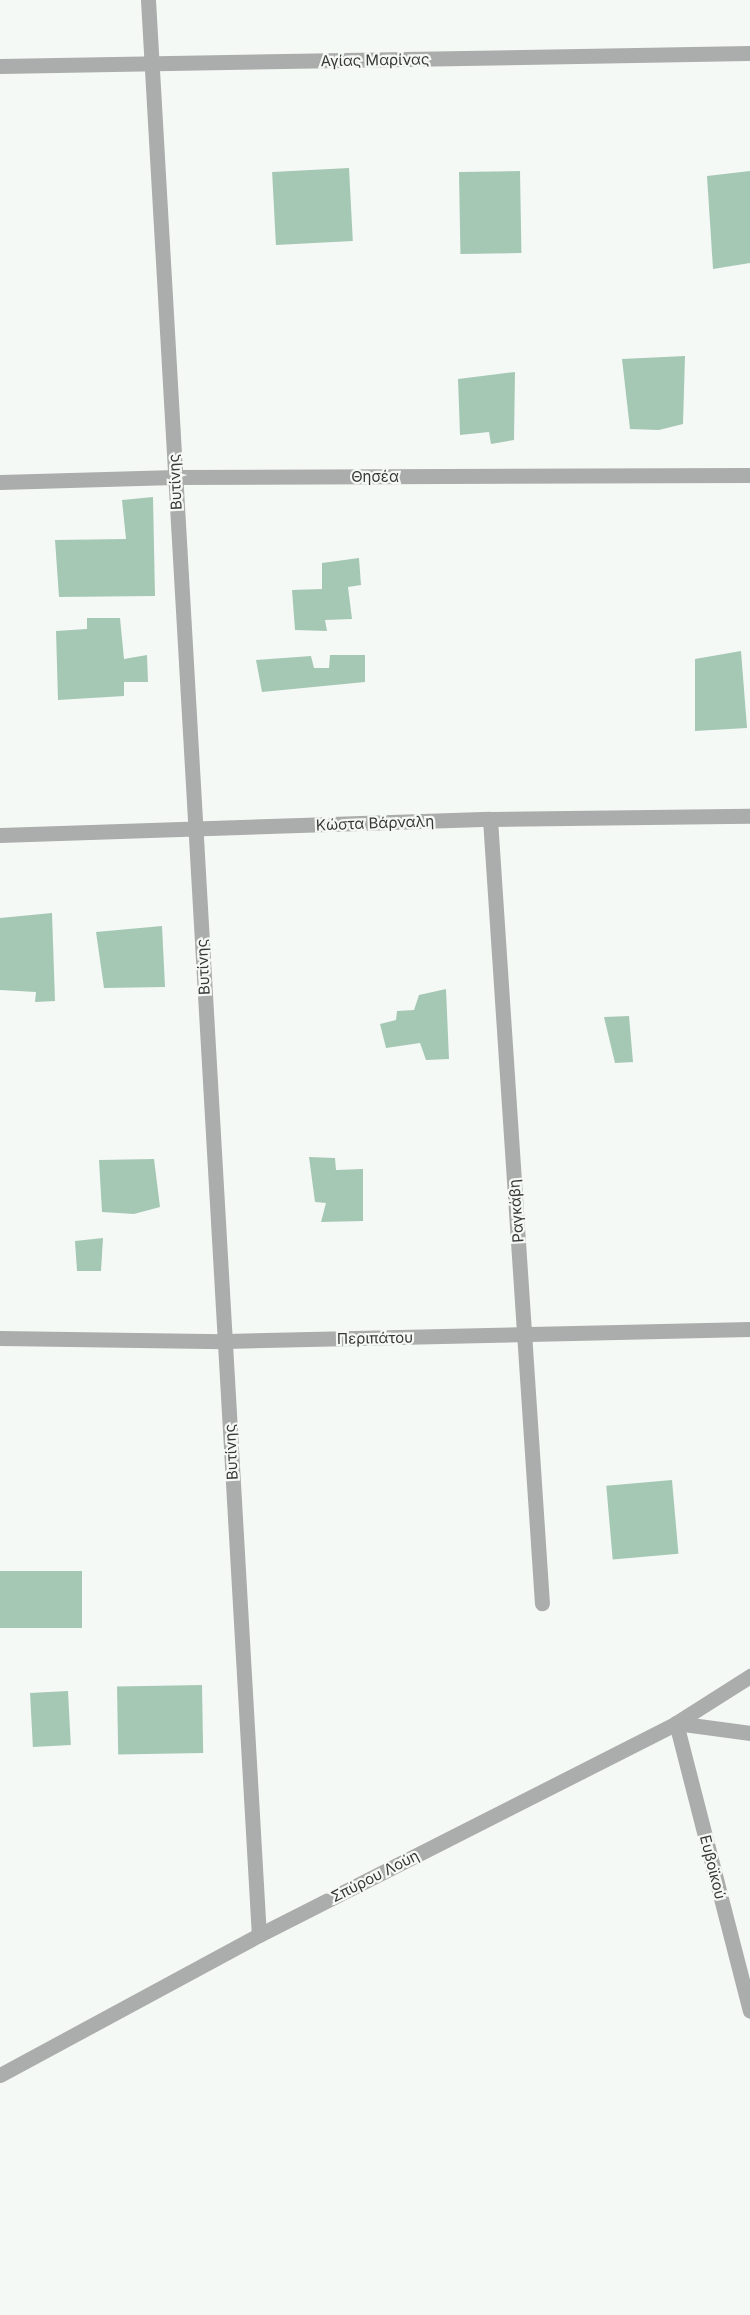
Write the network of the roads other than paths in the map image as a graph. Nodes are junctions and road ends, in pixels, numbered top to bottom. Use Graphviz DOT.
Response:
graph roads {
  1 [pos="148,0"];
  2 [pos="750,53"];
  3 [pos="151,64"];
  4 [pos="0,66"];
  5 [pos="750,475"];
  6 [pos="175,477"];
  7 [pos="0,482"];
  8 [pos="750,816"];
  9 [pos="489,819"];
  10 [pos="195,831"];
  11 [pos="0,835"];
  12 [pos="750,1329"];
  13 [pos="525,1335"];
  14 [pos="0,1338"];
  15 [pos="225,1341"];
  16 [pos="542,1603"];
  17 [pos="750,1676"];
  18 [pos="676,1723"];
  19 [pos="750,1733"];
  20 [pos="258,1935"];
  21 [pos="750,2011"];
  22 [pos="0,2075"];
  1 -- 3 [label="street, Βυτίνης"];
  2 -- 3 [label="street, Αγίας Μαρίνας"];
  3 -- 4 [label="street, Αγίας Μαρίνας"];
  3 -- 6 [label="street, Βυτίνης"];
  5 -- 6 [label="street, Θησέα"];
  6 -- 7 [label="street, Θησέα"];
  6 -- 10 [label="street, Βυτίνης"];
  8 -- 9 [label="street, Κώστα Βάρναλη"];
  9 -- 10 [label="street, Κώστα Βάρναλη"];
  9 -- 13 [label="street, Ραγκάβη"];
  10 -- 11 [label="street, Κώστα Βάρναλη"];
  10 -- 15 [label="street, Βυτίνης"];
  12 -- 13 [label="street, Περιπάτου"];
  13 -- 15 [label="street, Περιπάτου"];
  13 -- 16 [label="street, Ραγκάβη"];
  14 -- 15 [label="street, Περιπάτου"];
  15 -- 20 [label="street, Βυτίνης"];
  17 -- 18 [label="street, Σπύρου Λούη"];
  18 -- 19 [label="street"];
  18 -- 20 [label="street, Σπύρου Λούη"];
  18 -- 21 [label="street, Ευβοϊκού"];
  20 -- 22 [label="street, Σπύρου Λούη"];
}
